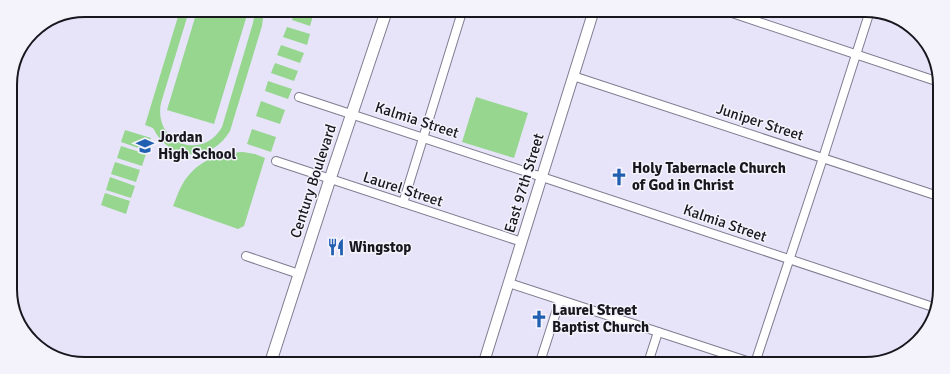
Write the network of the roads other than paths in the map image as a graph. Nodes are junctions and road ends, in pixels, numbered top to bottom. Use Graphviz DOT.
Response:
graph roads {
  1 [pos="384,17"];
  2 [pos="460,17"];
  3 [pos="592,17"];
  4 [pos="744,17"];
  5 [pos="868,17"];
  6 [pos="856,55"];
  7 [pos="574,76"];
  8 [pos="932,80"];
  9 [pos="299,97"];
  10 [pos="352,114"];
  11 [pos="423,137"];
  12 [pos="824,158"];
  13 [pos="276,161"];
  14 [pos="542,176"];
  15 [pos="330,179"];
  16 [pos="933,194"];
  17 [pos="403,203"];
  18 [pos="522,242"];
  19 [pos="246,256"];
  20 [pos="790,260"];
  21 [pos="299,274"];
  22 [pos="509,283"];
  23 [pos="560,300"];
  24 [pos="931,306"];
  25 [pos="658,332"];
  26 [pos="272,357"];
  27 [pos="486,357"];
  28 [pos="542,357"];
  29 [pos="650,357"];
  30 [pos="735,357"];
  31 [pos="756,357"];
  1 -- 10 [label="main road, Century Boulevard"];
  2 -- 11 [label="street"];
  3 -- 7 [label="street, East 97th Street"];
  4 -- 6 [label="street"];
  5 -- 6 [label="street"];
  6 -- 8 [label="street"];
  6 -- 12 [label="street"];
  7 -- 12 [label="street, Juniper Street"];
  7 -- 14 [label="street, East 97th Street"];
  9 -- 10 [label="street, Kalmia Street"];
  10 -- 11 [label="street, Kalmia Street"];
  10 -- 15 [label="main road, Century Boulevard"];
  11 -- 14 [label="street, Kalmia Street"];
  11 -- 17 [label="street"];
  12 -- 16 [label="street, Juniper Street"];
  12 -- 20 [label="street"];
  13 -- 15 [label="street, Laurel Street"];
  14 -- 18 [label="street, East 97th Street"];
  14 -- 20 [label="street, Kalmia Street"];
  15 -- 17 [label="street, Laurel Street"];
  15 -- 21 [label="main road, Century Boulevard"];
  17 -- 18 [label="street, Laurel Street"];
  18 -- 22 [label="street, East 97th Street"];
  19 -- 21 [label="street"];
  20 -- 24 [label="street, Kalmia Street"];
  20 -- 31 [label="street"];
  21 -- 26 [label="main road, Century Boulevard"];
  22 -- 23 [label="street"];
  22 -- 27 [label="street, East 97th Street"];
  23 -- 25 [label="street"];
  23 -- 28 [label="street"];
  25 -- 29 [label="street"];
  25 -- 30 [label="street"];
}
